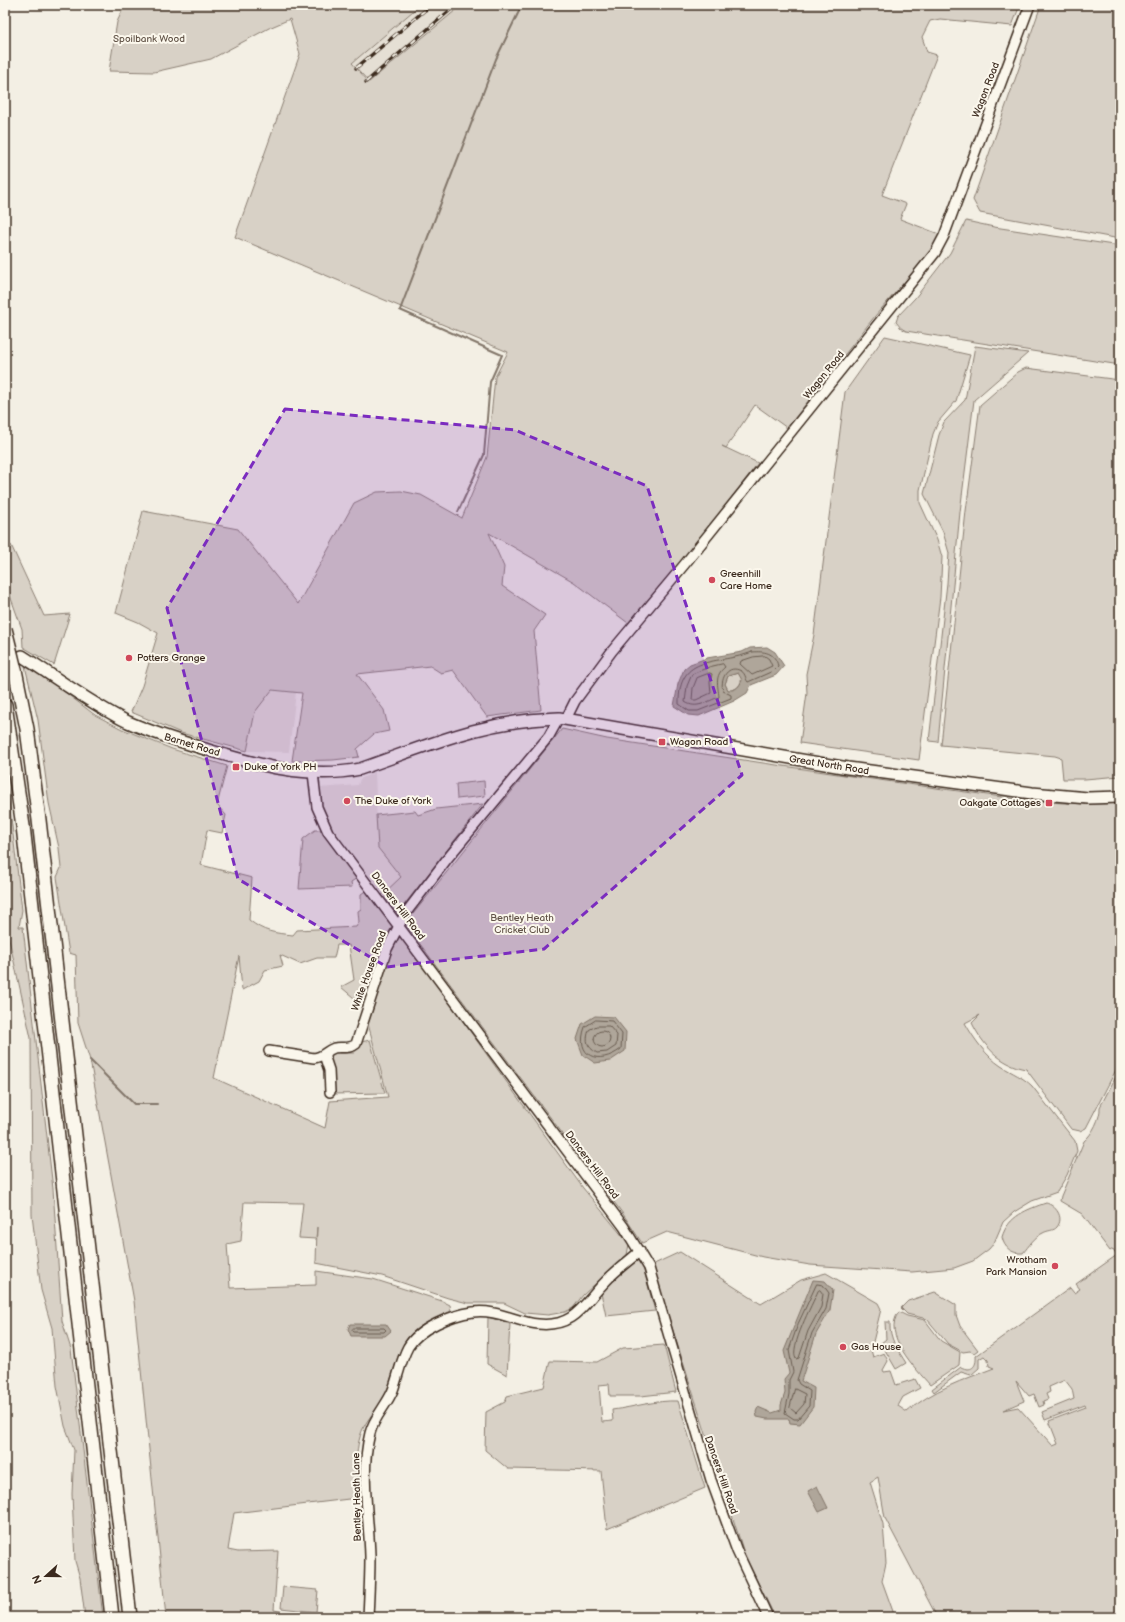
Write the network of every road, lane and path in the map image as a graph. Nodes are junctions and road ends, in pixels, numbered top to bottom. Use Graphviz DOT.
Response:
graph roads {
  1 [pos="1030,5"];
  2 [pos="5,629"];
  3 [pos="22,656"];
  4 [pos="5,705"];
  5 [pos="562,718"];
  6 [pos="540,719"];
  7 [pos="313,773"];
  8 [pos="1120,797"];
  9 [pos="398,925"];
  10 [pos="269,1051"];
  11 [pos="324,1055"];
  12 [pos="330,1092"];
  13 [pos="640,1251"];
  14 [pos="112,1617"];
  15 [pos="130,1617"];
  16 [pos="368,1617"];
  17 [pos="768,1617"];
  1 -- 5 [label="street, Wagon Road"];
  2 -- 15 [label="highway, bridge"];
  3 -- 7 [label="main road, Barnet Road"];
  4 -- 14 [label="highway"];
  5 -- 6 [label="main road, Great North Road"];
  5 -- 8 [label="main road, Great North Road"];
  5 -- 9 [label="street, Wagon Road"];
  6 -- 7 [label="main road, Barnet Road"];
  7 -- 9 [label="street, Dancers Hill Road"];
  9 -- 11 [label="street, White House Road"];
  9 -- 13 [label="street, Dancers Hill Road"];
  10 -- 11 [label="street"];
  11 -- 12 [label="street"];
  13 -- 16 [label="street, Bentley Heath Lane"];
  13 -- 17 [label="street, Dancers Hill Road"];
}
